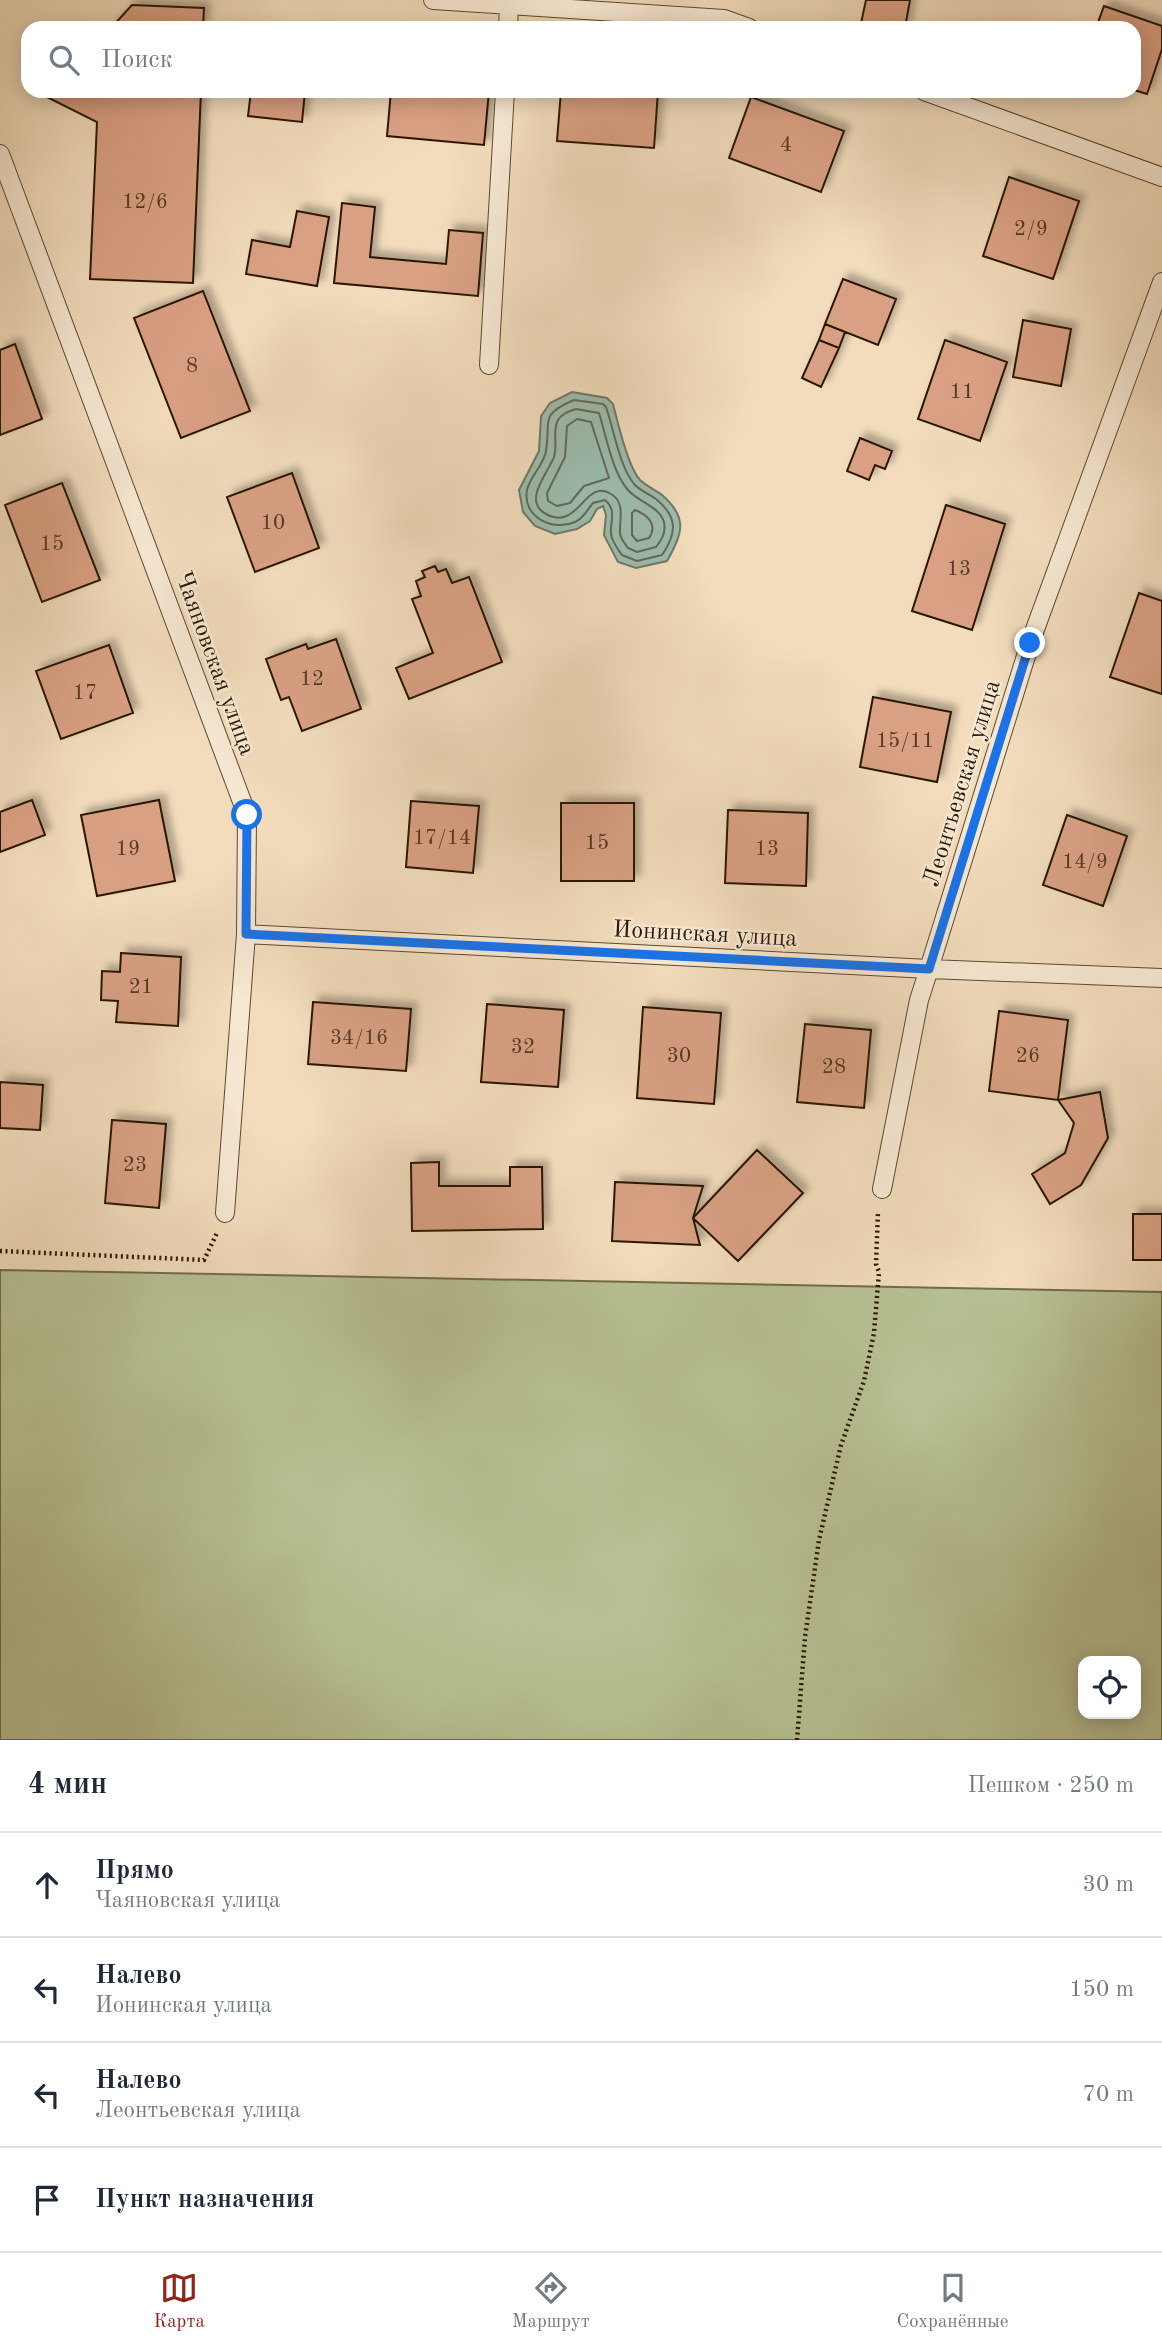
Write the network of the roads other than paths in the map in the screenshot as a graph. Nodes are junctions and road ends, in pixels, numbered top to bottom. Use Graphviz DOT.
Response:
graph roads {
  1 [pos="433,0"];
  2 [pos="509,5"];
  3 [pos="508,21"];
  4 [pos="730,21"];
  5 [pos="505,98"];
  6 [pos="943,98"];
  7 [pos="0,154"];
  8 [pos="1162,177"];
  9 [pos="1162,282"];
  10 [pos="489,365"];
  11 [pos="246,934"];
  12 [pos="929,969"];
  13 [pos="1162,978"];
  14 [pos="882,1189"];
  15 [pos="225,1213"];
  1 -- 2 [label="lane"];
  2 -- 3 [label="lane"];
  2 -- 4 [label="lane"];
  5 -- 10 [label="lane"];
  6 -- 8 [label="lane"];
  7 -- 11 [label="lane, Чаяновская улица"];
  9 -- 12 [label="lane, Леонтьевская улица"];
  11 -- 12 [label="lane, Ионинская улица"];
  11 -- 15 [label="lane, Чаяновская улица"];
  12 -- 13 [label="lane, Ионинская улица"];
  12 -- 14 [label="lane, Леонтьевская улица"];
}
